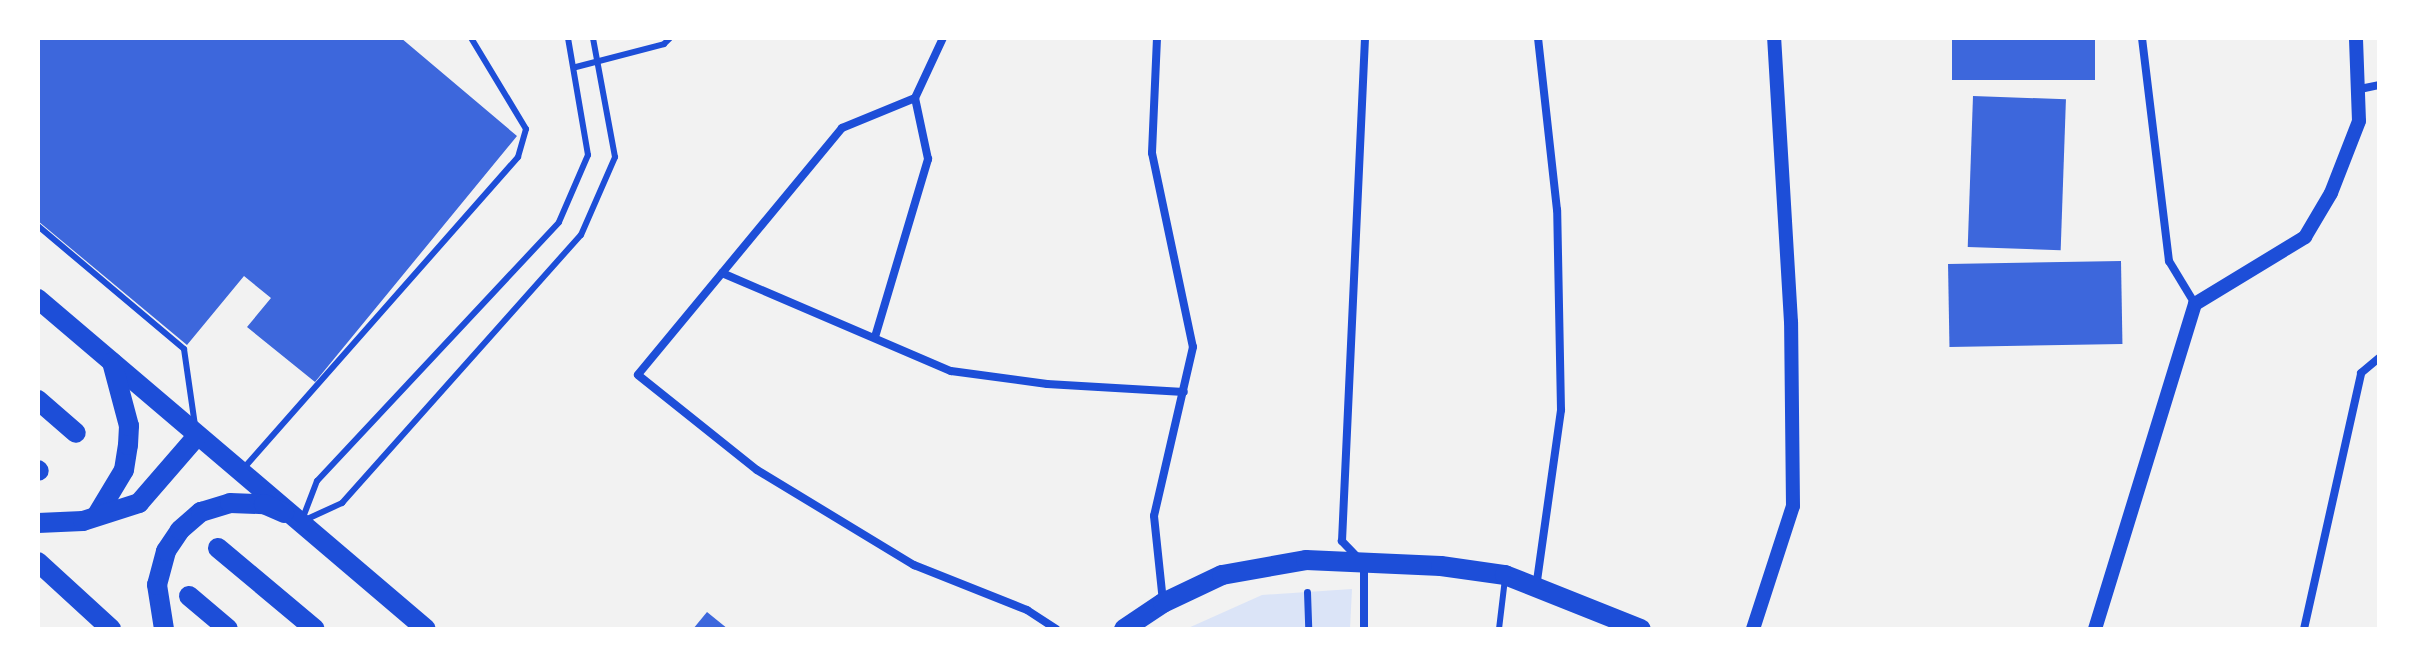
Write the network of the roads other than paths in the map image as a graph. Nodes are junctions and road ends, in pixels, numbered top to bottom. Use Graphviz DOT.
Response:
graph roads {
  1 [pos="471,38"];
  2 [pos="568,38"];
  3 [pos="593,38"];
  4 [pos="670,38"];
  5 [pos="943,38"];
  6 [pos="1157,38"];
  7 [pos="1365,38"];
  8 [pos="1538,38"];
  9 [pos="1774,38"];
  10 [pos="2142,38"];
  11 [pos="2356,38"];
  12 [pos="597,59"];
  13 [pos="576,67"];
  14 [pos="2379,85"];
  15 [pos="2360,89"];
  16 [pos="915,98"];
  17 [pos="38,226"];
  18 [pos="722,273"];
  19 [pos="38,299"];
  20 [pos="2195,304"];
  21 [pos="875,337"];
  22 [pos="2379,358"];
  23 [pos="112,362"];
  24 [pos="1184,392"];
  25 [pos="38,400"];
  26 [pos="76,433"];
  27 [pos="197,436"];
  28 [pos="241,471"];
  29 [pos="97,515"];
  30 [pos="302,522"];
  31 [pos="38,523"];
  32 [pos="218,548"];
  33 [pos="38,562"];
  34 [pos="1364,564"];
  35 [pos="1505,575"];
  36 [pos="1536,589"];
  37 [pos="1307,592"];
  38 [pos="189,596"];
  39 [pos="1163,603"];
  40 [pos="111,629"];
  41 [pos="164,629"];
  42 [pos="228,629"];
  43 [pos="315,629"];
  44 [pos="426,629"];
  45 [pos="1056,629"];
  46 [pos="1124,629"];
  47 [pos="1308,629"];
  48 [pos="1364,629"];
  49 [pos="1499,629"];
  50 [pos="1641,629"];
  51 [pos="1753,629"];
  52 [pos="2095,629"];
  53 [pos="2304,629"];
  1 -- 28 [label="lane"];
  2 -- 13 [label="lane"];
  3 -- 12 [label="lane"];
  4 -- 12 [label="lane"];
  5 -- 16 [label="street"];
  6 -- 24 [label="street"];
  7 -- 34 [label="street"];
  8 -- 36 [label="street"];
  9 -- 51 [label="street"];
  10 -- 20 [label="street"];
  11 -- 15 [label="street"];
  12 -- 13 [label="lane"];
  12 -- 30 [label="lane"];
  13 -- 30 [label="lane"];
  14 -- 15 [label="street"];
  15 -- 20 [label="street"];
  16 -- 18 [label="street"];
  16 -- 21 [label="street"];
  17 -- 27 [label="lane"];
  18 -- 21 [label="street"];
  18 -- 45 [label="street"];
  19 -- 23 [label="main road"];
  20 -- 52 [label="street"];
  21 -- 24 [label="street"];
  22 -- 53 [label="street"];
  23 -- 27 [label="main road"];
  23 -- 29 [label="main road"];
  24 -- 39 [label="street"];
  25 -- 26 [label="main road"];
  27 -- 28 [label="main road"];
  27 -- 29 [label="main road"];
  28 -- 30 [label="main road"];
  29 -- 31 [label="main road"];
  30 -- 41 [label="main road"];
  30 -- 44 [label="main road"];
  32 -- 43 [label="main road"];
  33 -- 40 [label="main road"];
  34 -- 35 [label="main road"];
  34 -- 39 [label="main road"];
  34 -- 48 [label="street"];
  35 -- 36 [label="main road"];
  35 -- 49 [label="lane"];
  36 -- 50 [label="main road"];
  37 -- 47 [label="street"];
  38 -- 42 [label="main road"];
  39 -- 46 [label="main road"];
}
